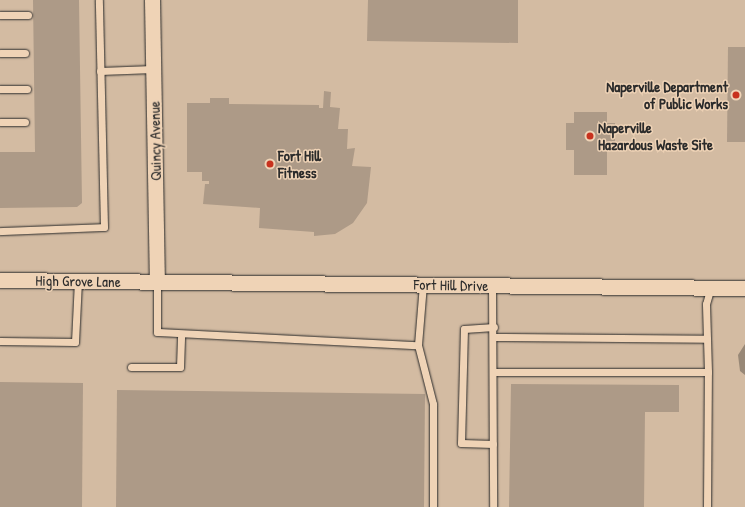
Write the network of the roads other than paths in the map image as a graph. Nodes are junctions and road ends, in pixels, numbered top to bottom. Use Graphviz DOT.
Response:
graph roads {
  1 [pos="99,0"];
  2 [pos="152,0"];
  3 [pos="0,15"];
  4 [pos="28,15"];
  5 [pos="25,52"];
  6 [pos="0,53"];
  7 [pos="153,69"];
  8 [pos="100,71"];
  9 [pos="0,89"];
  10 [pos="27,89"];
  11 [pos="0,122"];
  12 [pos="25,122"];
  13 [pos="0,231"];
  14 [pos="0,280"];
  15 [pos="78,281"];
  16 [pos="157,282"];
  17 [pos="423,284"];
  18 [pos="492,285"];
  19 [pos="712,287"];
  20 [pos="745,288"];
  21 [pos="494,327"];
  22 [pos="181,334"];
  23 [pos="494,337"];
  24 [pos="707,339"];
  25 [pos="0,341"];
  26 [pos="418,345"];
  27 [pos="130,367"];
  28 [pos="494,372"];
  29 [pos="708,372"];
  30 [pos="493,444"];
  31 [pos="433,507"];
  32 [pos="492,507"];
  33 [pos="707,507"];
  1 -- 8 [label="lane"];
  2 -- 7 [label="street, Quincy Avenue"];
  3 -- 4 [label="lane"];
  5 -- 6 [label="lane"];
  7 -- 8 [label="lane"];
  7 -- 16 [label="street, Quincy Avenue"];
  8 -- 13 [label="lane"];
  9 -- 10 [label="lane"];
  11 -- 12 [label="lane"];
  14 -- 15 [label="street, High Grove Lane"];
  15 -- 16 [label="street, High Grove Lane"];
  15 -- 25 [label="lane"];
  16 -- 17 [label="street, Fort Hill Drive"];
  16 -- 22 [label="lane"];
  17 -- 18 [label="street, Fort Hill Drive"];
  17 -- 26 [label="lane"];
  18 -- 19 [label="street, Fort Hill Drive"];
  18 -- 21 [label="lane"];
  19 -- 20 [label="street, Fort Hill Drive"];
  19 -- 24 [label="lane"];
  21 -- 23 [label="lane"];
  21 -- 30 [label="lane"];
  22 -- 26 [label="lane"];
  22 -- 27 [label="lane"];
  23 -- 24 [label="lane"];
  23 -- 28 [label="lane"];
  24 -- 29 [label="lane"];
  26 -- 31 [label="lane"];
  28 -- 29 [label="lane"];
  28 -- 30 [label="lane"];
  29 -- 33 [label="lane"];
  30 -- 32 [label="lane"];
}
